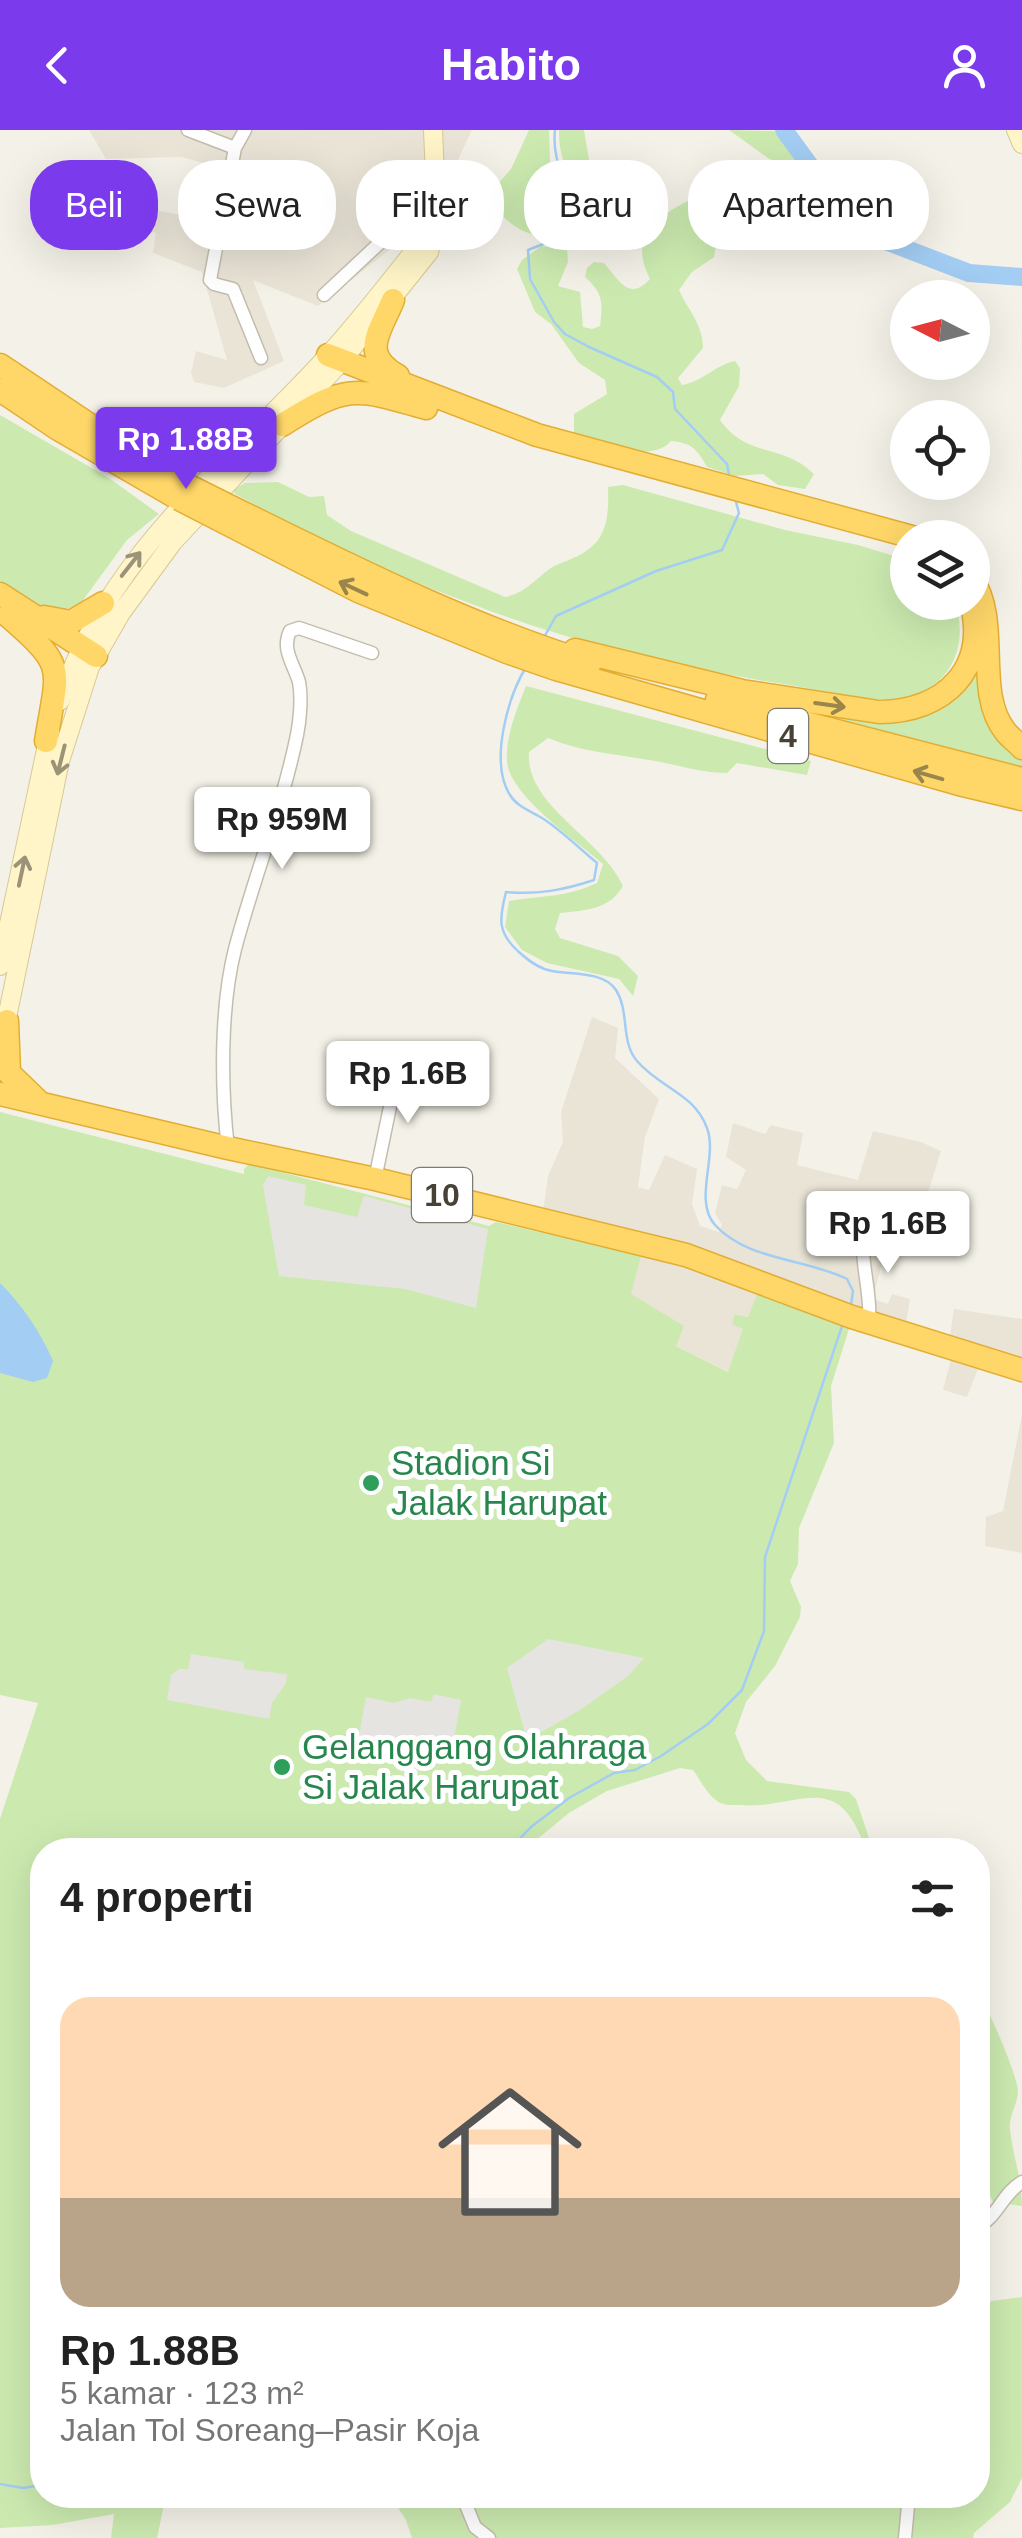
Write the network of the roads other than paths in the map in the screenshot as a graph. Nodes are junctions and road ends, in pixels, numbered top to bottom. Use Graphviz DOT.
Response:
graph roads {
  1 [pos="188,130"];
  2 [pos="246,130"];
  3 [pos="433,130"];
  4 [pos="1016,130"];
  5 [pos="1022,144"];
  6 [pos="235,148"];
  7 [pos="434,160"];
  8 [pos="371,250"];
  9 [pos="416,250"];
  10 [pos="429,250"];
  11 [pos="324,295"];
  12 [pos="393,300"];
  13 [pos="261,358"];
  14 [pos="332,361"];
  15 [pos="0,365"];
  16 [pos="4,395"];
  17 [pos="434,396"];
  18 [pos="463,417"];
  19 [pos="282,424"];
  20 [pos="706,489"];
  21 [pos="184,493"];
  22 [pos="763,504"];
  23 [pos="890,532"];
  24 [pos="890,544"];
  25 [pos="103,603"];
  26 [pos="5,606"];
  27 [pos="972,620"];
  28 [pos="985,620"];
  29 [pos="372,654"];
  30 [pos="85,657"];
  31 [pos="560,657"];
  32 [pos="46,742"];
  33 [pos="1022,748"];
  34 [pos="1022,779"];
  35 [pos="1022,799"];
  36 [pos="0,966"];
  37 [pos="7,1021"];
  38 [pos="0,1047"];
  39 [pos="396,1078"];
  40 [pos="0,1094"];
  41 [pos="41,1104"];
  42 [pos="228,1148"];
  43 [pos="375,1179"];
  44 [pos="866,1224"];
  45 [pos="852,1317"];
  46 [pos="1022,1370"];
  47 [pos="1022,2182"];
  48 [pos="990,2218"];
  49 [pos="467,2508"];
  50 [pos="908,2508"];
  51 [pos="489,2538"];
  52 [pos="905,2538"];
  1 -- 6 [label="street"];
  2 -- 6 [label="street"];
  3 -- 7 [label="street"];
  4 -- 5 [label="street"];
  6 -- 13 [label="street"];
  8 -- 11 [label="street"];
  9 -- 14 [label="street"];
  10 -- 12 [label="street"];
  12 -- 14 [label="street"];
  12 -- 17 [label="highway"];
  14 -- 17 [label="highway"];
  14 -- 18 [label="highway"];
  14 -- 19 [label="street"];
  25 -- 14 [label="street, one-way"];
  15 -- 21 [label="highway"];
  16 -- 21 [label="highway"];
  17 -- 20 [label="highway"];
  18 -- 19 [label="highway"];
  18 -- 20 [label="highway"];
  19 -- 30 [label="street"];
  20 -- 22 [label="highway"];
  21 -- 31 [label="highway, bridge"];
  22 -- 23 [label="highway"];
  22 -- 24 [label="highway"];
  25 -- 26 [label="highway"];
  25 -- 30 [label="street"];
  26 -- 30 [label="highway"];
  26 -- 32 [label="highway"];
  31 -- 27 [label="highway, one-way"];
  28 -- 33 [label="highway"];
  29 -- 42 [label="street"];
  30 -- 32 [label="street"];
  30 -- 37 [label="street, one-way"];
  31 -- 34 [label="highway, 4"];
  35 -- 31 [label="highway, 4, one-way"];
  36 -- 32 [label="street, one-way"];
  37 -- 38 [label="street"];
  37 -- 41 [label="highway"];
  39 -- 43 [label="street"];
  40 -- 41 [label="highway, 10"];
  41 -- 42 [label="highway, 10"];
  42 -- 43 [label="highway, 10"];
  43 -- 45 [label="highway, 10"];
  44 -- 45 [label="street"];
  45 -- 46 [label="highway, 10"];
  47 -- 48 [label="street"];
  49 -- 51 [label="street"];
  50 -- 52 [label="street"];
}
